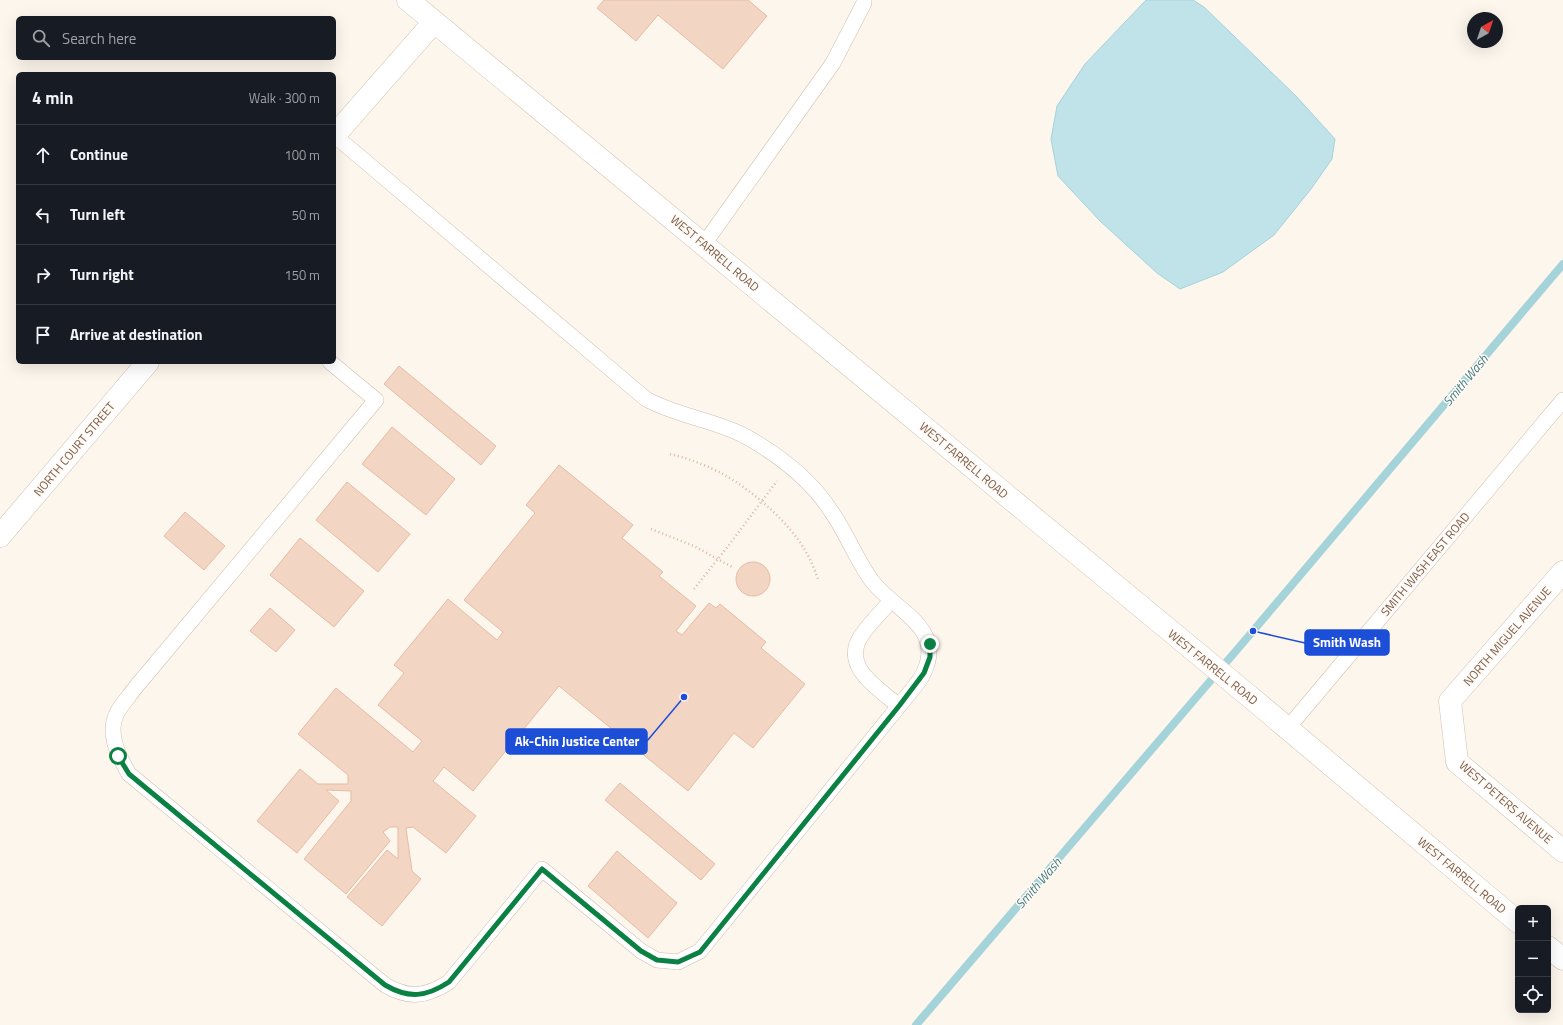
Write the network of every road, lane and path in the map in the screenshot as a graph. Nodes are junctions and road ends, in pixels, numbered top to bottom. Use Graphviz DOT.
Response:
graph roads {
  1 [pos="408,0"];
  2 [pos="864,0"];
  3 [pos="434,22"];
  4 [pos="336,134"];
  5 [pos="336,138"];
  6 [pos="704,244"];
  7 [pos="146,364"];
  8 [pos="332,364"];
  9 [pos="1563,400"];
  10 [pos="670,454"];
  11 [pos="788,466"];
  12 [pos="762,501"];
  13 [pos="651,529"];
  14 [pos="0,536"];
  15 [pos="718,559"];
  16 [pos="734,568"];
  17 [pos="1563,572"];
  18 [pos="818,579"];
  19 [pos="694,589"];
  20 [pos="891,601"];
  21 [pos="1450,701"];
  22 [pos="899,706"];
  23 [pos="1287,729"];
  24 [pos="1563,851"];
  25 [pos="1515,919"];
  26 [pos="1551,949"];
  27 [pos="1563,959"];
  1 -- 3 [label="street, WEST FARRELL ROAD"];
  2 -- 6 [label="lane"];
  3 -- 4 [label="street"];
  3 -- 6 [label="street, WEST FARRELL ROAD"];
  5 -- 11 [label="lane"];
  6 -- 23 [label="street, WEST FARRELL ROAD"];
  7 -- 14 [label="street, NORTH COURT STREET"];
  8 -- 22 [label="lane"];
  9 -- 23 [label="lane, SMITH WASH EAST ROAD"];
  10 -- 12 [label="path"];
  11 -- 12 [label="path"];
  11 -- 20 [label="lane"];
  12 -- 15 [label="path"];
  12 -- 18 [label="path"];
  13 -- 15 [label="path"];
  15 -- 16 [label="path"];
  15 -- 19 [label="path"];
  17 -- 21 [label="street, NORTH MIGUEL AVENUE"];
  20 -- 22 [label="lane"];
  20 -- 22 [label="lane"];
  21 -- 24 [label="street, WEST PETERS AVENUE"];
  23 -- 25 [label="street, WEST FARRELL ROAD"];
  26 -- 27 [label="street"];
}
